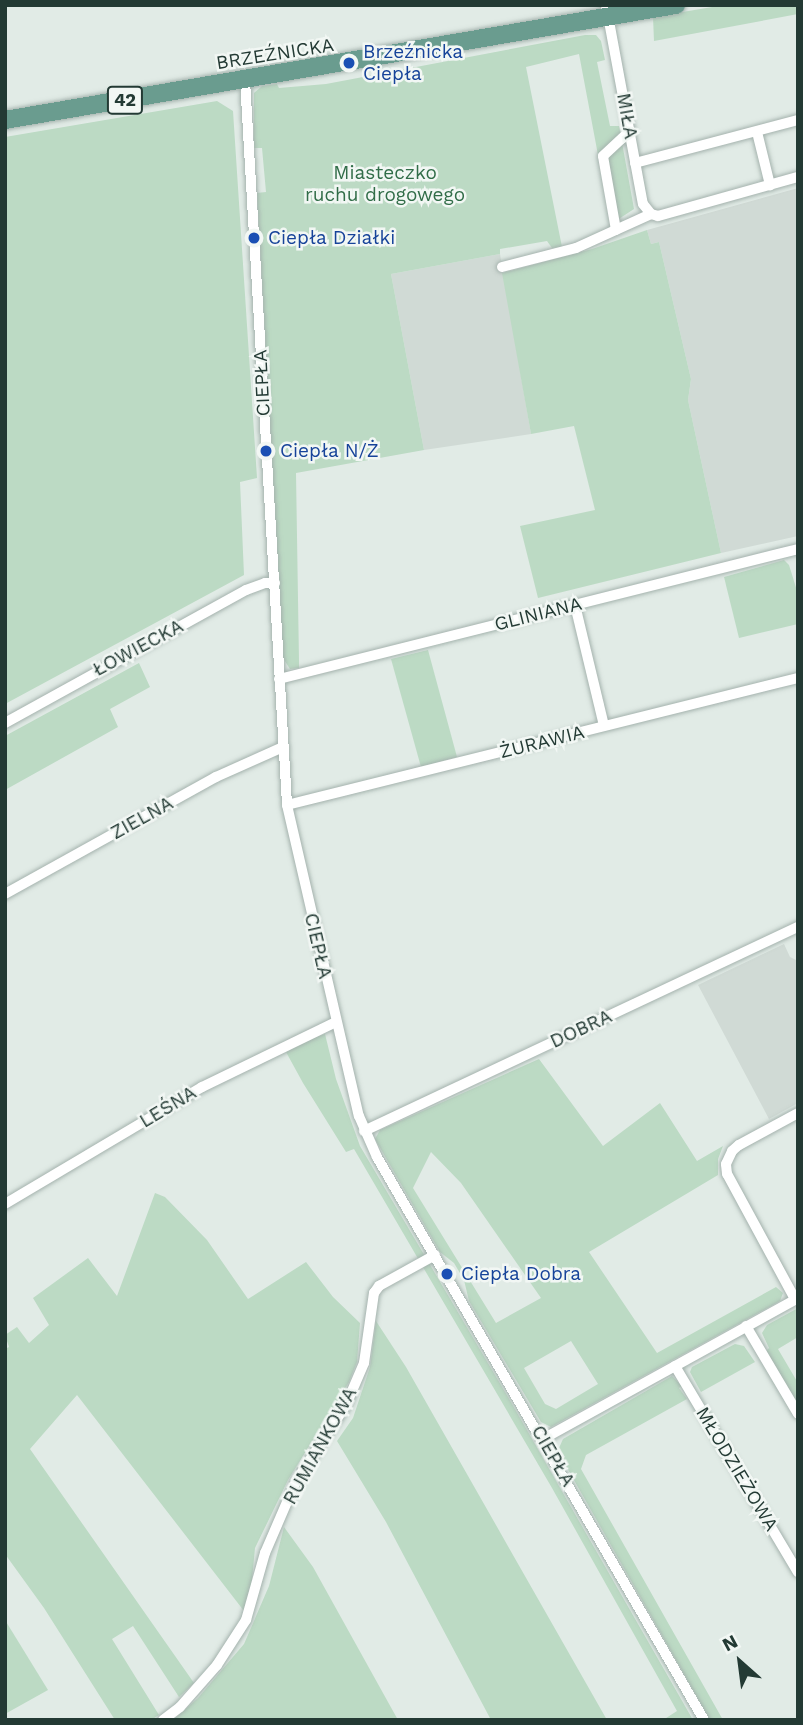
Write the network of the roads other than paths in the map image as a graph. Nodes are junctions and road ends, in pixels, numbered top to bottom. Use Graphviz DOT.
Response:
graph roads {
  1 [pos="676,5"];
  2 [pos="608,11"];
  3 [pos="245,80"];
  4 [pos="5,120"];
  5 [pos="798,120"];
  6 [pos="630,131"];
  7 [pos="757,132"];
  8 [pos="635,163"];
  9 [pos="798,177"];
  10 [pos="770,185"];
  11 [pos="650,214"];
  12 [pos="616,230"];
  13 [pos="502,267"];
  14 [pos="796,549"];
  15 [pos="798,562"];
  16 [pos="275,583"];
  17 [pos="575,605"];
  18 [pos="798,678"];
  19 [pos="279,679"];
  20 [pos="5,723"];
  21 [pos="604,726"];
  22 [pos="283,747"];
  23 [pos="287,805"];
  24 [pos="5,894"];
  25 [pos="798,927"];
  26 [pos="337,1022"];
  27 [pos="798,1113"];
  28 [pos="364,1131"];
  29 [pos="5,1204"];
  30 [pos="435,1255"];
  31 [pos="796,1298"];
  32 [pos="746,1326"];
  33 [pos="675,1366"];
  34 [pos="798,1414"];
  35 [pos="543,1439"];
  36 [pos="796,1566"];
  37 [pos="163,1720"];
  38 [pos="704,1720"];
  1 -- 2 [label="main road, BRZEŹNICKA / 42"];
  2 -- 3 [label="main road, BRZEŹNICKA / 42"];
  2 -- 6 [label="street, MIŁA"];
  3 -- 4 [label="main road, BRZEŹNICKA / 42"];
  3 -- 16 [label="street, CIEPŁA"];
  5 -- 7 [label="street"];
  6 -- 8 [label="street, MIŁA"];
  6 -- 12 [label="street"];
  7 -- 8 [label="street"];
  7 -- 10 [label="street"];
  8 -- 11 [label="street, MIŁA"];
  9 -- 10 [label="street"];
  10 -- 11 [label="street"];
  11 -- 12 [label="street"];
  12 -- 13 [label="street"];
  14 -- 15 [label="street"];
  14 -- 17 [label="street, GLINIANA"];
  16 -- 19 [label="street, CIEPŁA"];
  16 -- 20 [label="street, ŁOWIECKA"];
  17 -- 19 [label="street, GLINIANA"];
  17 -- 21 [label="street"];
  18 -- 21 [label="street, ŻURAWIA"];
  19 -- 22 [label="street, CIEPŁA"];
  21 -- 23 [label="street, ŻURAWIA"];
  22 -- 23 [label="street, CIEPŁA"];
  22 -- 24 [label="street, ZIELNA"];
  23 -- 26 [label="street, CIEPŁA"];
  25 -- 28 [label="street, DOBRA"];
  26 -- 28 [label="street, CIEPŁA"];
  26 -- 29 [label="street, LEŚNA"];
  27 -- 31 [label="street"];
  28 -- 30 [label="street, CIEPŁA"];
  30 -- 35 [label="street, CIEPŁA"];
  30 -- 37 [label="street, RUMIANKOWA"];
  31 -- 32 [label="street"];
  32 -- 33 [label="street"];
  32 -- 34 [label="street"];
  33 -- 35 [label="street"];
  33 -- 36 [label="street, MŁODZIEŻOWA"];
  35 -- 38 [label="street, CIEPŁA"];
}
